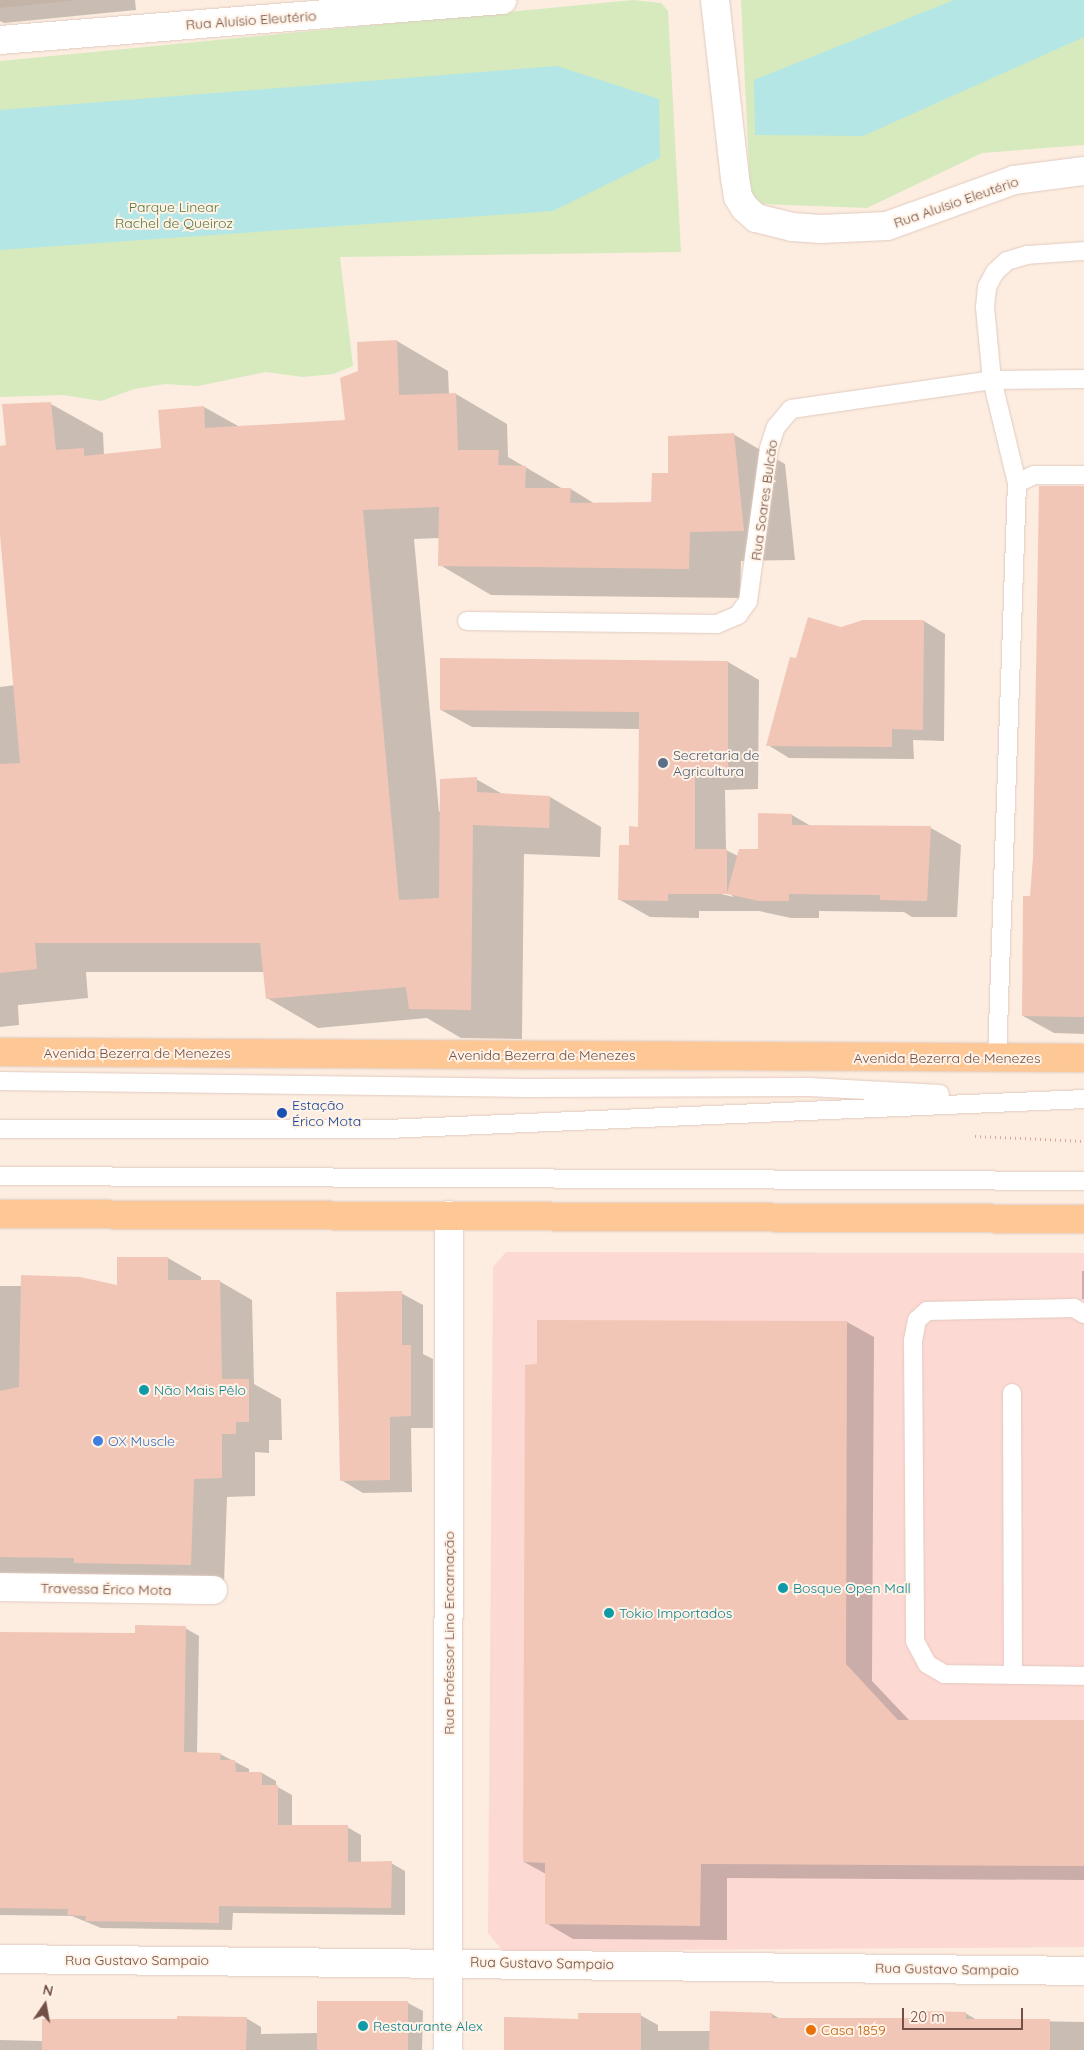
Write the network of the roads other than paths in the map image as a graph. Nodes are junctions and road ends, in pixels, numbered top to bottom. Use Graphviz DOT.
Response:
graph roads {
  1 [pos="502,0"];
  2 [pos="714,0"];
  3 [pos="0,40"];
  4 [pos="1084,171"];
  5 [pos="1084,251"];
  6 [pos="1084,379"];
  7 [pos="992,380"];
  8 [pos="1084,474"];
  9 [pos="1016,483"];
  10 [pos="467,621"];
  11 [pos="0,1052"];
  12 [pos="997,1058"];
  13 [pos="1084,1058"];
  14 [pos="0,1081"];
  15 [pos="1084,1099"];
  16 [pos="1042,1100"];
  17 [pos="0,1129"];
  18 [pos="0,1176"];
  19 [pos="1084,1181"];
  20 [pos="0,1214"];
  21 [pos="449,1215"];
  22 [pos="1084,1220"];
  23 [pos="1084,1314"];
  24 [pos="1012,1393"];
  25 [pos="0,1587"];
  26 [pos="212,1590"];
  27 [pos="1014,1675"];
  28 [pos="1084,1676"];
  29 [pos="0,1960"];
  30 [pos="448,1962"];
  31 [pos="1084,1971"];
  32 [pos="448,2050"];
  1 -- 3 [label="street, Rua Aluísio Eleutério"];
  2 -- 4 [label="street, Rua Aluísio Eleutério"];
  5 -- 7 [label="lane"];
  6 -- 7 [label="lane, Rua Soares Bulcão"];
  7 -- 9 [label="lane"];
  7 -- 10 [label="lane, Rua Soares Bulcão"];
  8 -- 9 [label="lane"];
  9 -- 12 [label="lane"];
  11 -- 12 [label="main road, Avenida Bezerra de Menezes"];
  12 -- 13 [label="main road, Avenida Bezerra de Menezes"];
  14 -- 16 [label="lane, Avenida Bezerra de Menezes"];
  15 -- 16 [label="lane, Avenida Bezerra de Menezes"];
  16 -- 17 [label="lane, Avenida Bezerra de Menezes"];
  18 -- 19 [label="lane"];
  20 -- 21 [label="main road"];
  21 -- 22 [label="main road"];
  21 -- 30 [label="street, Rua Professor Lino Encarnação"];
  23 -- 27 [label="lane"];
  24 -- 27 [label="lane"];
  25 -- 26 [label="street, Travessa Érico Mota"];
  27 -- 28 [label="lane"];
  29 -- 30 [label="street, Rua Gustavo Sampaio"];
  30 -- 31 [label="street, Rua Gustavo Sampaio"];
  30 -- 32 [label="street, Rua Professor Lino Encarnação"];
}
